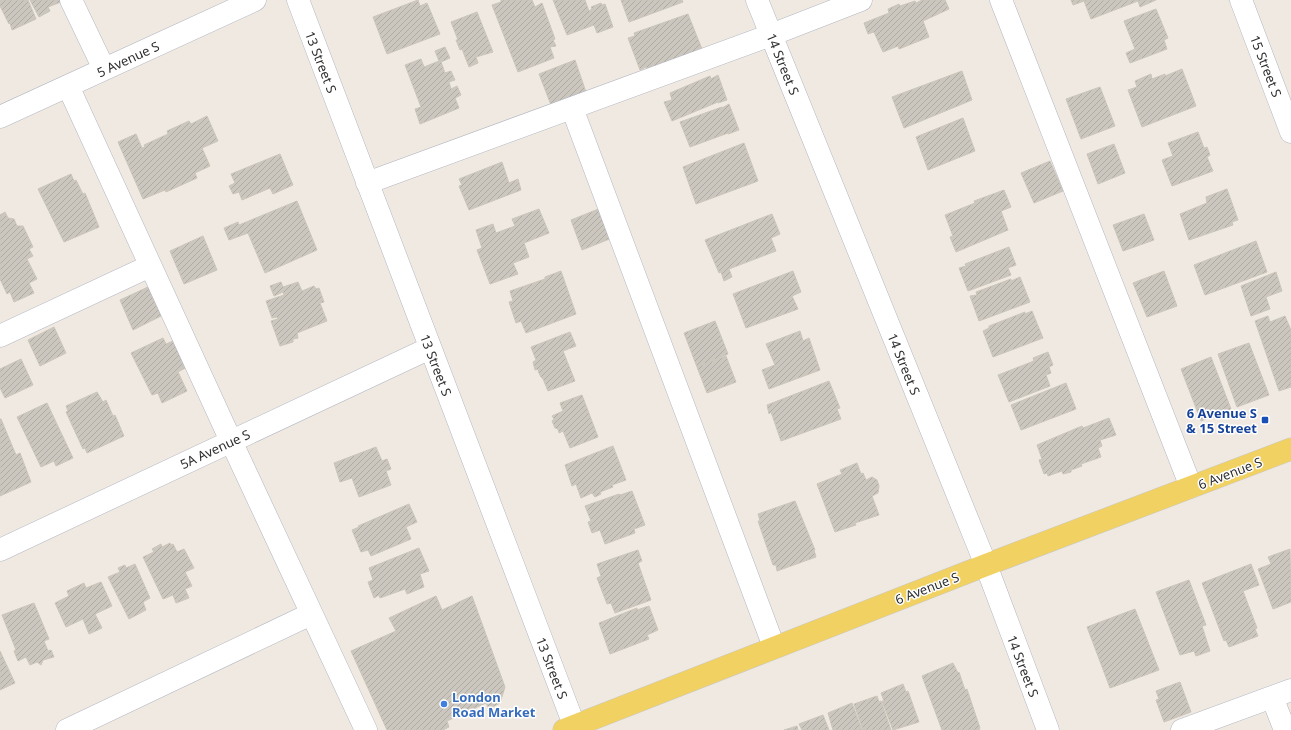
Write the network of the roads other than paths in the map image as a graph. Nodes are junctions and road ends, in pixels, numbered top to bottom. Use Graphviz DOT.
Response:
graph roads {
  1 [pos="71,0"];
  2 [pos="255,0"];
  3 [pos="298,0"];
  4 [pos="757,0"];
  5 [pos="861,0"];
  6 [pos="1001,0"];
  7 [pos="1241,0"];
  8 [pos="771,35"];
  9 [pos="104,69"];
  10 [pos="68,86"];
  11 [pos="572,108"];
  12 [pos="0,117"];
  13 [pos="1291,132"];
  14 [pos="367,183"];
  15 [pos="150,266"];
  16 [pos="0,336"];
  17 [pos="430,348"];
  18 [pos="231,442"];
  19 [pos="1291,449"];
  20 [pos="1191,487"];
  21 [pos="0,550"];
  22 [pos="986,565"];
  23 [pos="311,614"];
  24 [pos="774,647"];
  25 [pos="1281,694"];
  26 [pos="572,728"];
  27 [pos="67,730"];
  28 [pos="366,730"];
  29 [pos="1048,730"];
  30 [pos="1182,730"];
  31 [pos="1285,730"];
  1 -- 9 [label="street"];
  2 -- 9 [label="street, 5 Avenue S"];
  3 -- 14 [label="street, 13 Street S"];
  4 -- 8 [label="street, 14 Street S"];
  5 -- 8 [label="street"];
  6 -- 20 [label="street"];
  7 -- 13 [label="street, 15 Street S"];
  8 -- 11 [label="street"];
  8 -- 22 [label="street, 14 Street S"];
  9 -- 10 [label="street, 5 Avenue S"];
  10 -- 12 [label="street, 5 Avenue S"];
  10 -- 15 [label="street"];
  11 -- 14 [label="street"];
  11 -- 24 [label="street"];
  14 -- 17 [label="street, 13 Street S"];
  15 -- 16 [label="street"];
  15 -- 18 [label="street"];
  17 -- 18 [label="street, 5A Avenue S"];
  17 -- 26 [label="street, 13 Street S"];
  18 -- 21 [label="street, 5A Avenue S"];
  18 -- 23 [label="street"];
  19 -- 20 [label="main road, 6 Avenue S"];
  20 -- 22 [label="main road, 6 Avenue S"];
  22 -- 24 [label="main road, 6 Avenue S"];
  22 -- 29 [label="street, 14 Street S"];
  23 -- 27 [label="street"];
  23 -- 28 [label="street"];
  24 -- 26 [label="main road, 6 Avenue S"];
  25 -- 30 [label="street"];
  25 -- 31 [label="street"];
}
